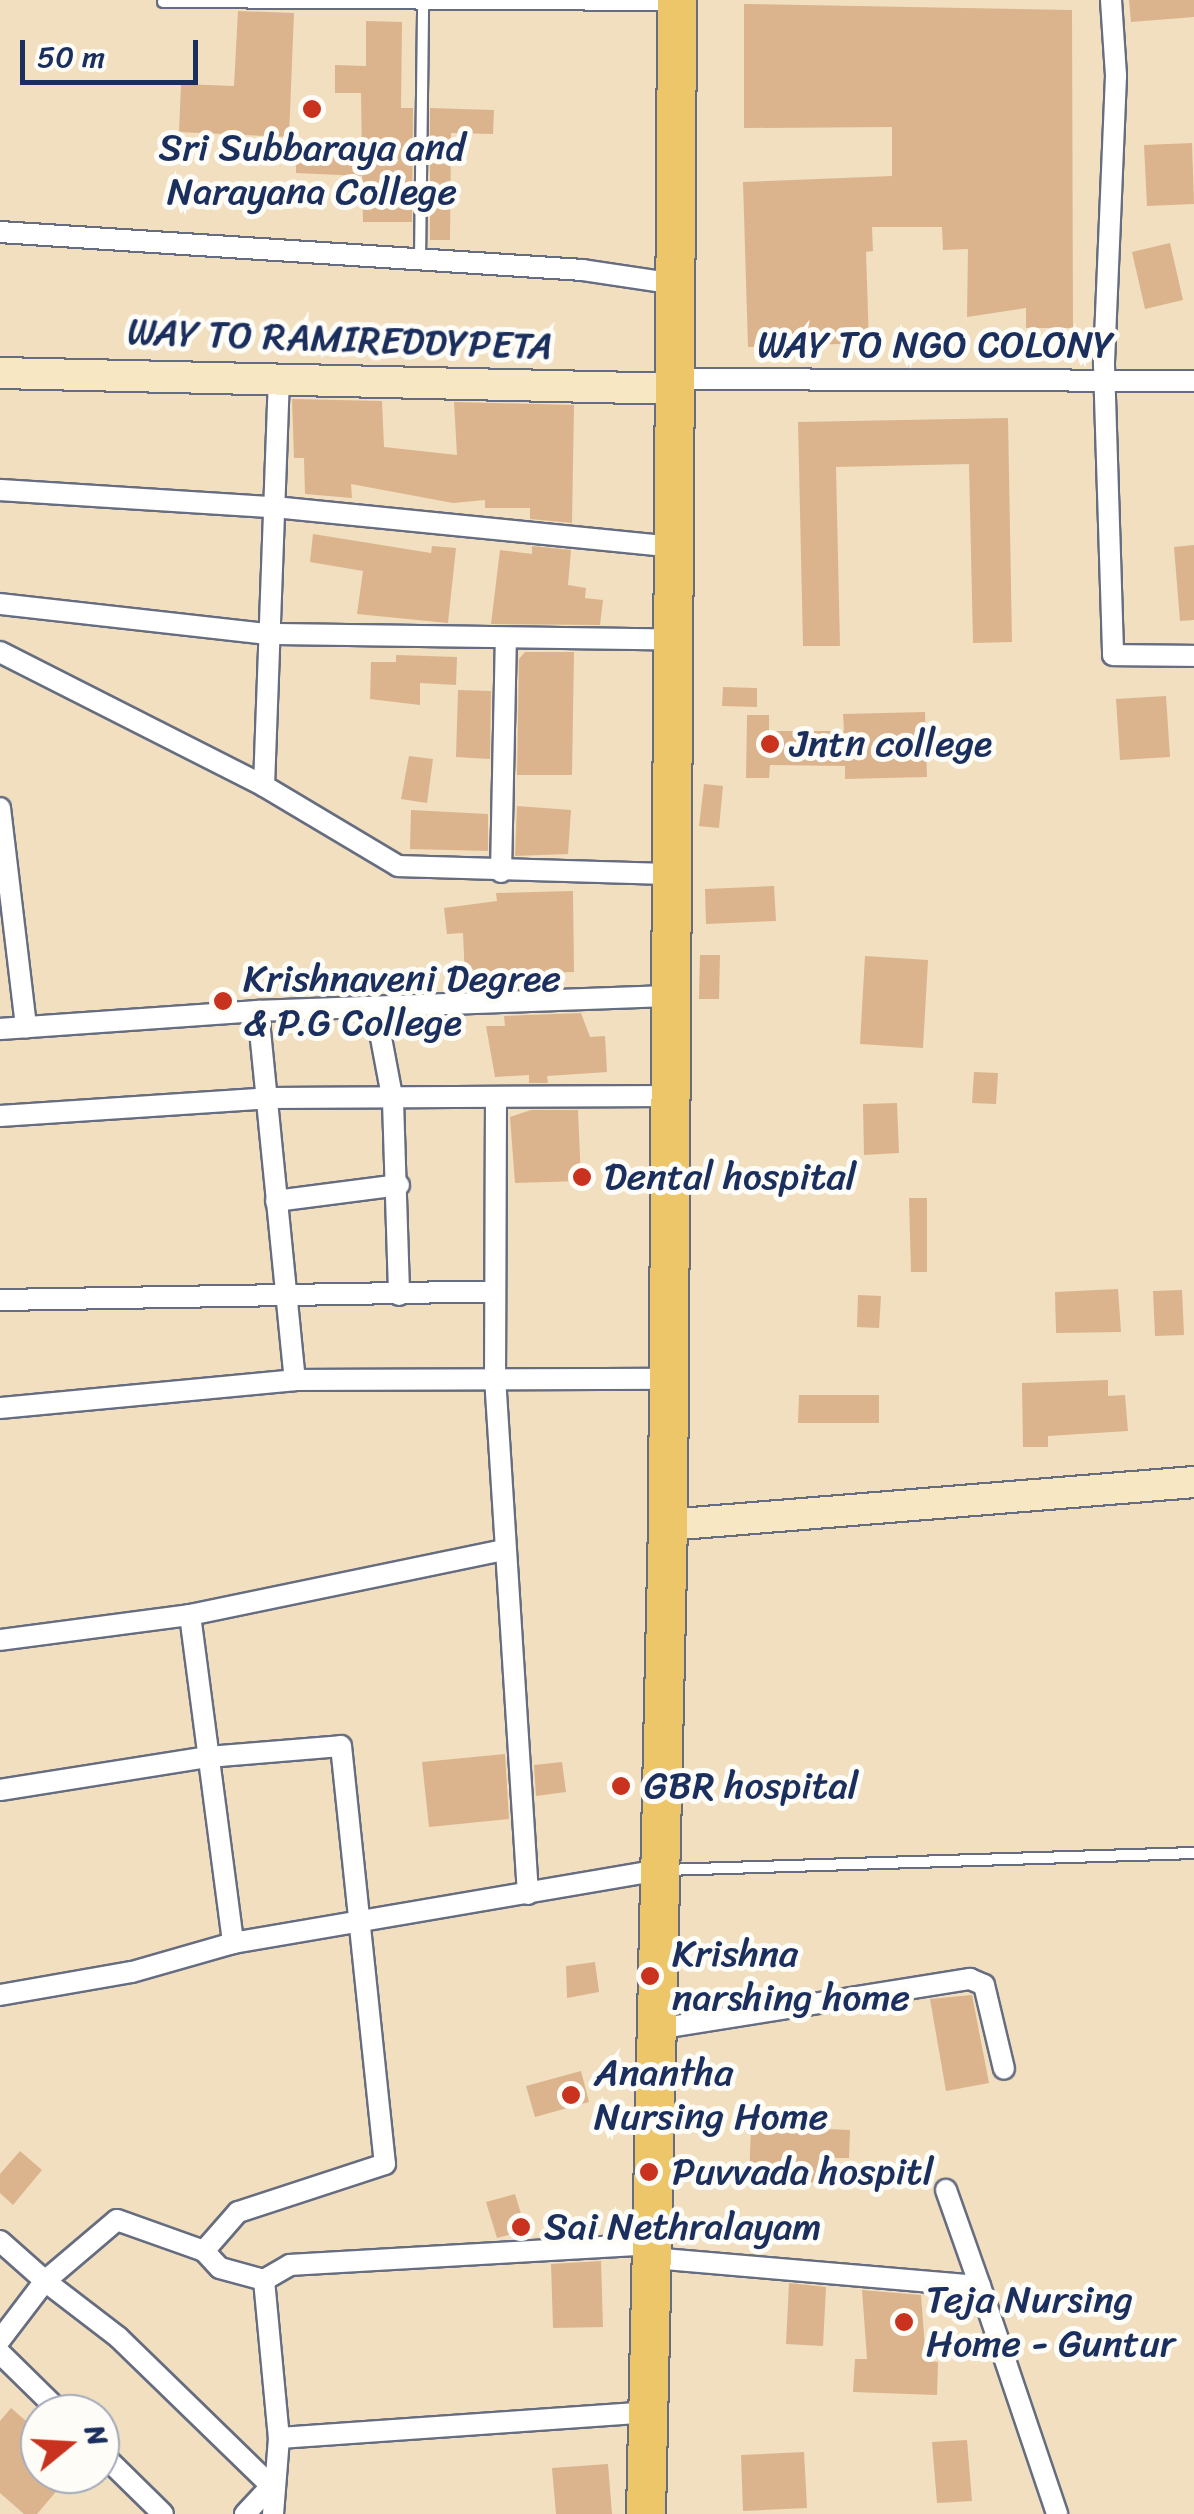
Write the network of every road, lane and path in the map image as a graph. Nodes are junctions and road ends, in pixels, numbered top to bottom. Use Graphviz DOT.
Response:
graph roads {
  1 [pos="1111,0"];
  2 [pos="163,2"];
  3 [pos="423,2"];
  4 [pos="677,2"];
  5 [pos="0,232"];
  6 [pos="420,262"];
  7 [pos="678,284"];
  8 [pos="0,373"];
  9 [pos="279,376"];
  10 [pos="1105,381"];
  11 [pos="1194,382"];
  12 [pos="678,384"];
  13 [pos="0,490"];
  14 [pos="274,506"];
  15 [pos="676,547"];
  16 [pos="0,604"];
  17 [pos="270,634"];
  18 [pos="506,638"];
  19 [pos="677,640"];
  20 [pos="0,652"];
  21 [pos="1194,656"];
  22 [pos="264,786"];
  23 [pos="0,808"];
  24 [pos="4,869"];
  25 [pos="501,872"];
  26 [pos="674,874"];
  27 [pos="672,996"];
  28 [pos="375,1006"];
  29 [pos="258,1011"];
  30 [pos="26,1027"];
  31 [pos="0,1029"];
  32 [pos="670,1096"];
  33 [pos="496,1097"];
  34 [pos="268,1098"];
  35 [pos="394,1101"];
  36 [pos="0,1116"];
  37 [pos="399,1185"];
  38 [pos="276,1201"];
  39 [pos="495,1291"];
  40 [pos="399,1295"];
  41 [pos="285,1299"];
  42 [pos="0,1300"];
  43 [pos="494,1377"];
  44 [pos="669,1379"];
  45 [pos="295,1380"];
  46 [pos="0,1408"];
  47 [pos="1194,1482"];
  48 [pos="668,1525"];
  49 [pos="504,1550"];
  50 [pos="190,1616"];
  51 [pos="0,1640"];
  52 [pos="208,1757"];
  53 [pos="0,1790"];
  54 [pos="1194,1853"];
  55 [pos="660,1869"];
  56 [pos="528,1894"];
  57 [pos="358,1922"];
  58 [pos="233,1943"];
  59 [pos="0,1995"];
  60 [pos="657,2029"];
  61 [pos="1004,2069"];
  62 [pos="946,2190"];
  63 [pos="0,2241"];
  64 [pos="652,2250"];
  65 [pos="204,2251"];
  66 [pos="264,2280"];
  67 [pos="45,2281"];
  68 [pos="980,2286"];
  69 [pos="0,2340"];
  70 [pos="0,2353"];
  71 [pos="42,2394"];
  72 [pos="648,2412"];
  73 [pos="280,2438"];
  74 [pos="120,2472"];
  75 [pos="270,2486"];
  76 [pos="163,2514"];
  77 [pos="245,2514"];
  78 [pos="272,2514"];
  79 [pos="646,2514"];
  80 [pos="1056,2514"];
  1 -- 10 [label="street"];
  2 -- 3 [label="lane"];
  3 -- 4 [label="lane"];
  3 -- 6 [label="lane"];
  4 -- 7 [label="highway"];
  5 -- 6 [label="street"];
  6 -- 7 [label="street"];
  7 -- 12 [label="highway"];
  8 -- 9 [label="street, WAY TO RAMIREDDYPETA"];
  9 -- 12 [label="street, WAY TO RAMIREDDYPETA"];
  9 -- 14 [label="street"];
  10 -- 11 [label="street, WAY TO NGO COLONY"];
  10 -- 12 [label="street, WAY TO NGO COLONY"];
  10 -- 21 [label="street"];
  12 -- 15 [label="highway"];
  13 -- 14 [label="street"];
  14 -- 15 [label="street"];
  14 -- 17 [label="street"];
  15 -- 19 [label="highway"];
  16 -- 17 [label="street"];
  17 -- 18 [label="street"];
  17 -- 22 [label="street"];
  18 -- 19 [label="street"];
  18 -- 25 [label="street"];
  19 -- 26 [label="highway"];
  20 -- 22 [label="street"];
  22 -- 25 [label="street"];
  23 -- 24 [label="street"];
  24 -- 30 [label="street"];
  25 -- 26 [label="street"];
  26 -- 27 [label="highway"];
  27 -- 28 [label="street"];
  27 -- 32 [label="highway"];
  28 -- 29 [label="street"];
  28 -- 35 [label="street"];
  29 -- 30 [label="street"];
  29 -- 34 [label="street"];
  30 -- 31 [label="street"];
  32 -- 33 [label="street"];
  32 -- 44 [label="highway"];
  33 -- 35 [label="street"];
  33 -- 39 [label="street"];
  34 -- 35 [label="street"];
  34 -- 36 [label="street"];
  34 -- 38 [label="street"];
  35 -- 37 [label="street"];
  37 -- 38 [label="street"];
  37 -- 40 [label="street"];
  38 -- 41 [label="street"];
  39 -- 40 [label="street"];
  39 -- 43 [label="street"];
  40 -- 41 [label="street"];
  41 -- 42 [label="street"];
  41 -- 45 [label="street"];
  43 -- 44 [label="street"];
  43 -- 45 [label="street"];
  43 -- 49 [label="street"];
  44 -- 48 [label="highway"];
  45 -- 46 [label="street"];
  47 -- 48 [label="street"];
  48 -- 55 [label="highway"];
  49 -- 50 [label="street"];
  49 -- 56 [label="street"];
  50 -- 51 [label="street"];
  50 -- 52 [label="street"];
  52 -- 53 [label="street"];
  52 -- 57 [label="street"];
  52 -- 58 [label="street"];
  54 -- 55 [label="lane"];
  55 -- 56 [label="street"];
  55 -- 60 [label="highway"];
  56 -- 57 [label="street"];
  57 -- 58 [label="street"];
  57 -- 65 [label="street"];
  58 -- 59 [label="street"];
  60 -- 61 [label="street"];
  60 -- 64 [label="highway"];
  62 -- 68 [label="street"];
  63 -- 67 [label="street"];
  64 -- 66 [label="street"];
  64 -- 68 [label="street"];
  64 -- 72 [label="highway"];
  65 -- 66 [label="street"];
  65 -- 67 [label="street"];
  66 -- 73 [label="street"];
  67 -- 69 [label="street"];
  67 -- 75 [label="street"];
  68 -- 80 [label="street"];
  70 -- 71 [label="street"];
  72 -- 73 [label="street"];
  72 -- 79 [label="highway"];
  73 -- 75 [label="street"];
  74 -- 76 [label="street"];
  75 -- 77 [label="street"];
  75 -- 78 [label="street"];
}
